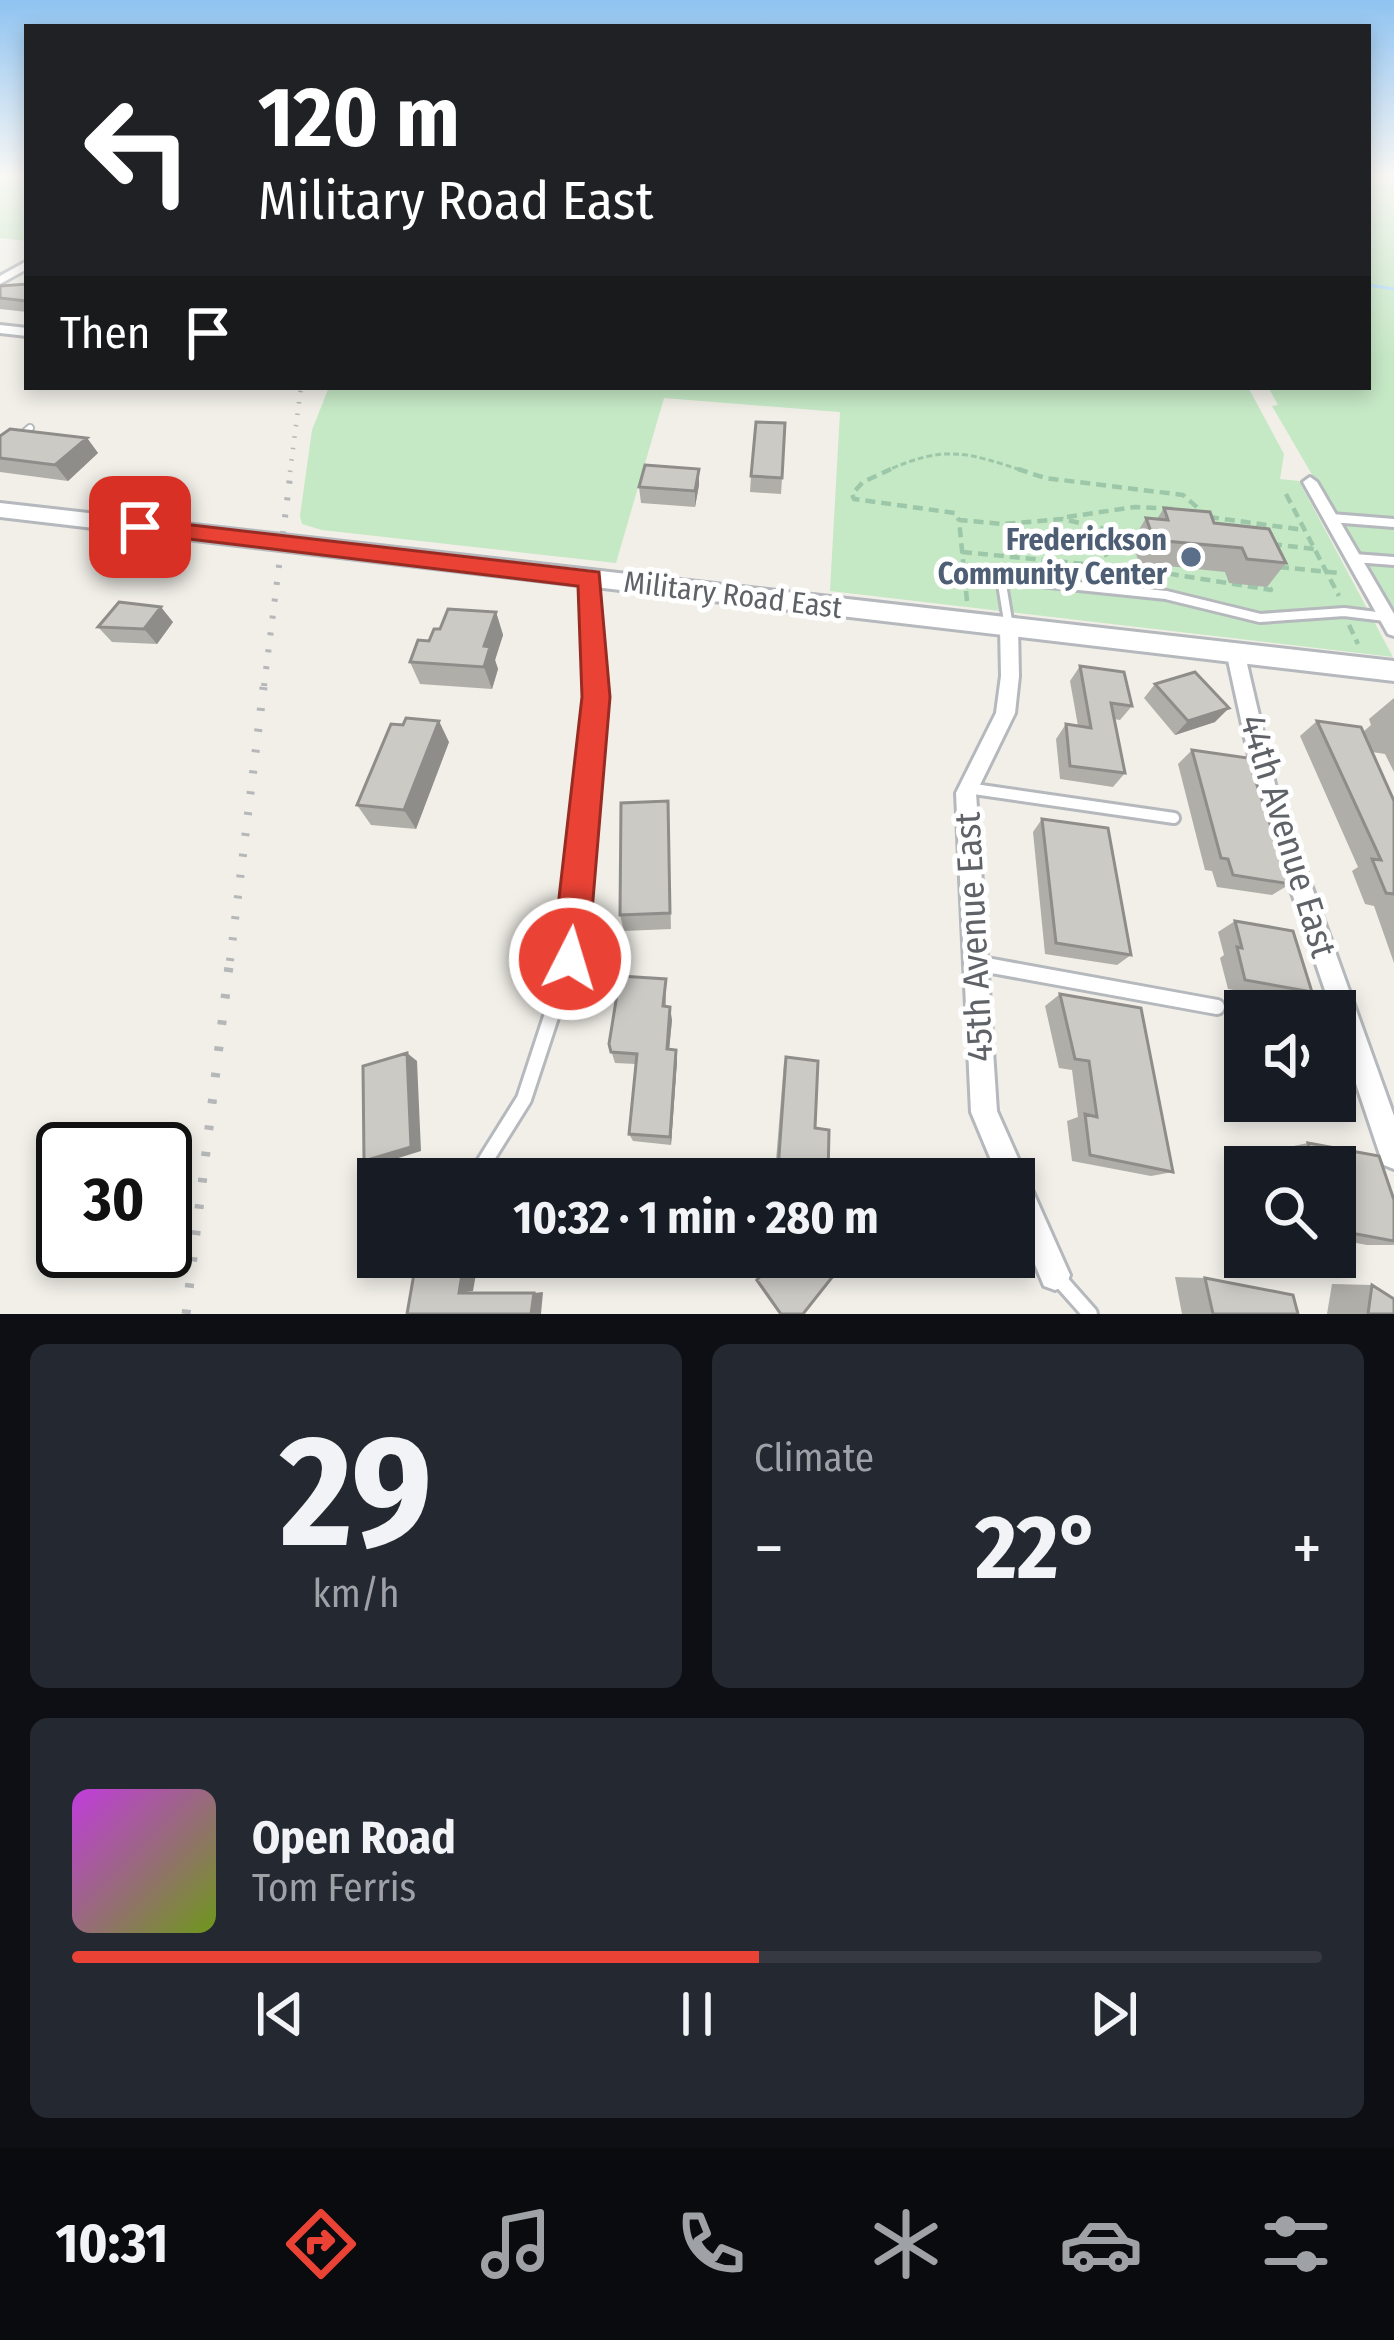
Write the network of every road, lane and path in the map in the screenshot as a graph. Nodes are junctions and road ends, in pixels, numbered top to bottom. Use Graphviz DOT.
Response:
graph roads {
  1 [pos="30,428"];
  2 [pos="0,454"];
  3 [pos="1310,482"];
  4 [pos="1286,494"];
  5 [pos="0,510"];
  6 [pos="1207,516"];
  7 [pos="1331,518"];
  8 [pos="1063,519"];
  9 [pos="959,520"];
  10 [pos="1394,523"];
  11 [pos="1304,530"];
  12 [pos="1271,544"];
  13 [pos="1314,549"];
  14 [pos="962,552"];
  15 [pos="1354,558"];
  16 [pos="1394,561"];
  17 [pos="1089,565"];
  18 [pos="1260,565"];
  19 [pos="1326,572"];
  20 [pos="1339,573"];
  21 [pos="1265,577"];
  22 [pos="590,579"];
  23 [pos="967,603"];
  24 [pos="1342,603"];
  25 [pos="1346,620"];
  26 [pos="1390,623"];
  27 [pos="1009,627"];
  28 [pos="1358,644"];
  29 [pos="1235,651"];
  30 [pos="1394,671"];
  31 [pos="968,788"];
  32 [pos="1174,818"];
  33 [pos="570,959"];
  34 [pos="976,963"];
  35 [pos="1217,1007"];
  36 [pos="1394,1155"];
  37 [pos="487,1158"];
  38 [pos="1004,1158"];
  39 [pos="1035,1229"];
  40 [pos="1055,1275"];
  41 [pos="1090,1314"];
  1 -- 2 [label="lane"];
  3 -- 7 [label="street"];
  4 -- 11 [label="path"];
  5 -- 22 [label="street, Military Road East"];
  6 -- 8 [label="path"];
  6 -- 9 [label="path"];
  6 -- 11 [label="path"];
  7 -- 10 [label="lane"];
  7 -- 15 [label="street"];
  8 -- 9 [label="path"];
  8 -- 17 [label="path"];
  9 -- 14 [label="path"];
  11 -- 13 [label="path"];
  12 -- 13 [label="path"];
  13 -- 19 [label="path"];
  14 -- 17 [label="path"];
  14 -- 23 [label="path"];
  15 -- 16 [label="lane"];
  15 -- 26 [label="street"];
  17 -- 21 [label="path"];
  18 -- 19 [label="path"];
  19 -- 20 [label="path"];
  19 -- 24 [label="path"];
  22 -- 27 [label="street, Military Road East"];
  22 -- 33 [label="street"];
  25 -- 28 [label="path"];
  26 -- 27 [label="lane"];
  27 -- 29 [label="street, Military Road East"];
  27 -- 31 [label="street, 45th Avenue East"];
  29 -- 30 [label="street, Military Road East"];
  29 -- 36 [label="street, 44th Avenue East"];
  31 -- 32 [label="lane"];
  31 -- 34 [label="street, 45th Avenue East"];
  33 -- 37 [label="lane"];
  34 -- 35 [label="lane"];
  34 -- 38 [label="street, 45th Avenue East"];
  39 -- 40 [label="street, 45th Avenue East"];
  40 -- 41 [label="lane"];
}
